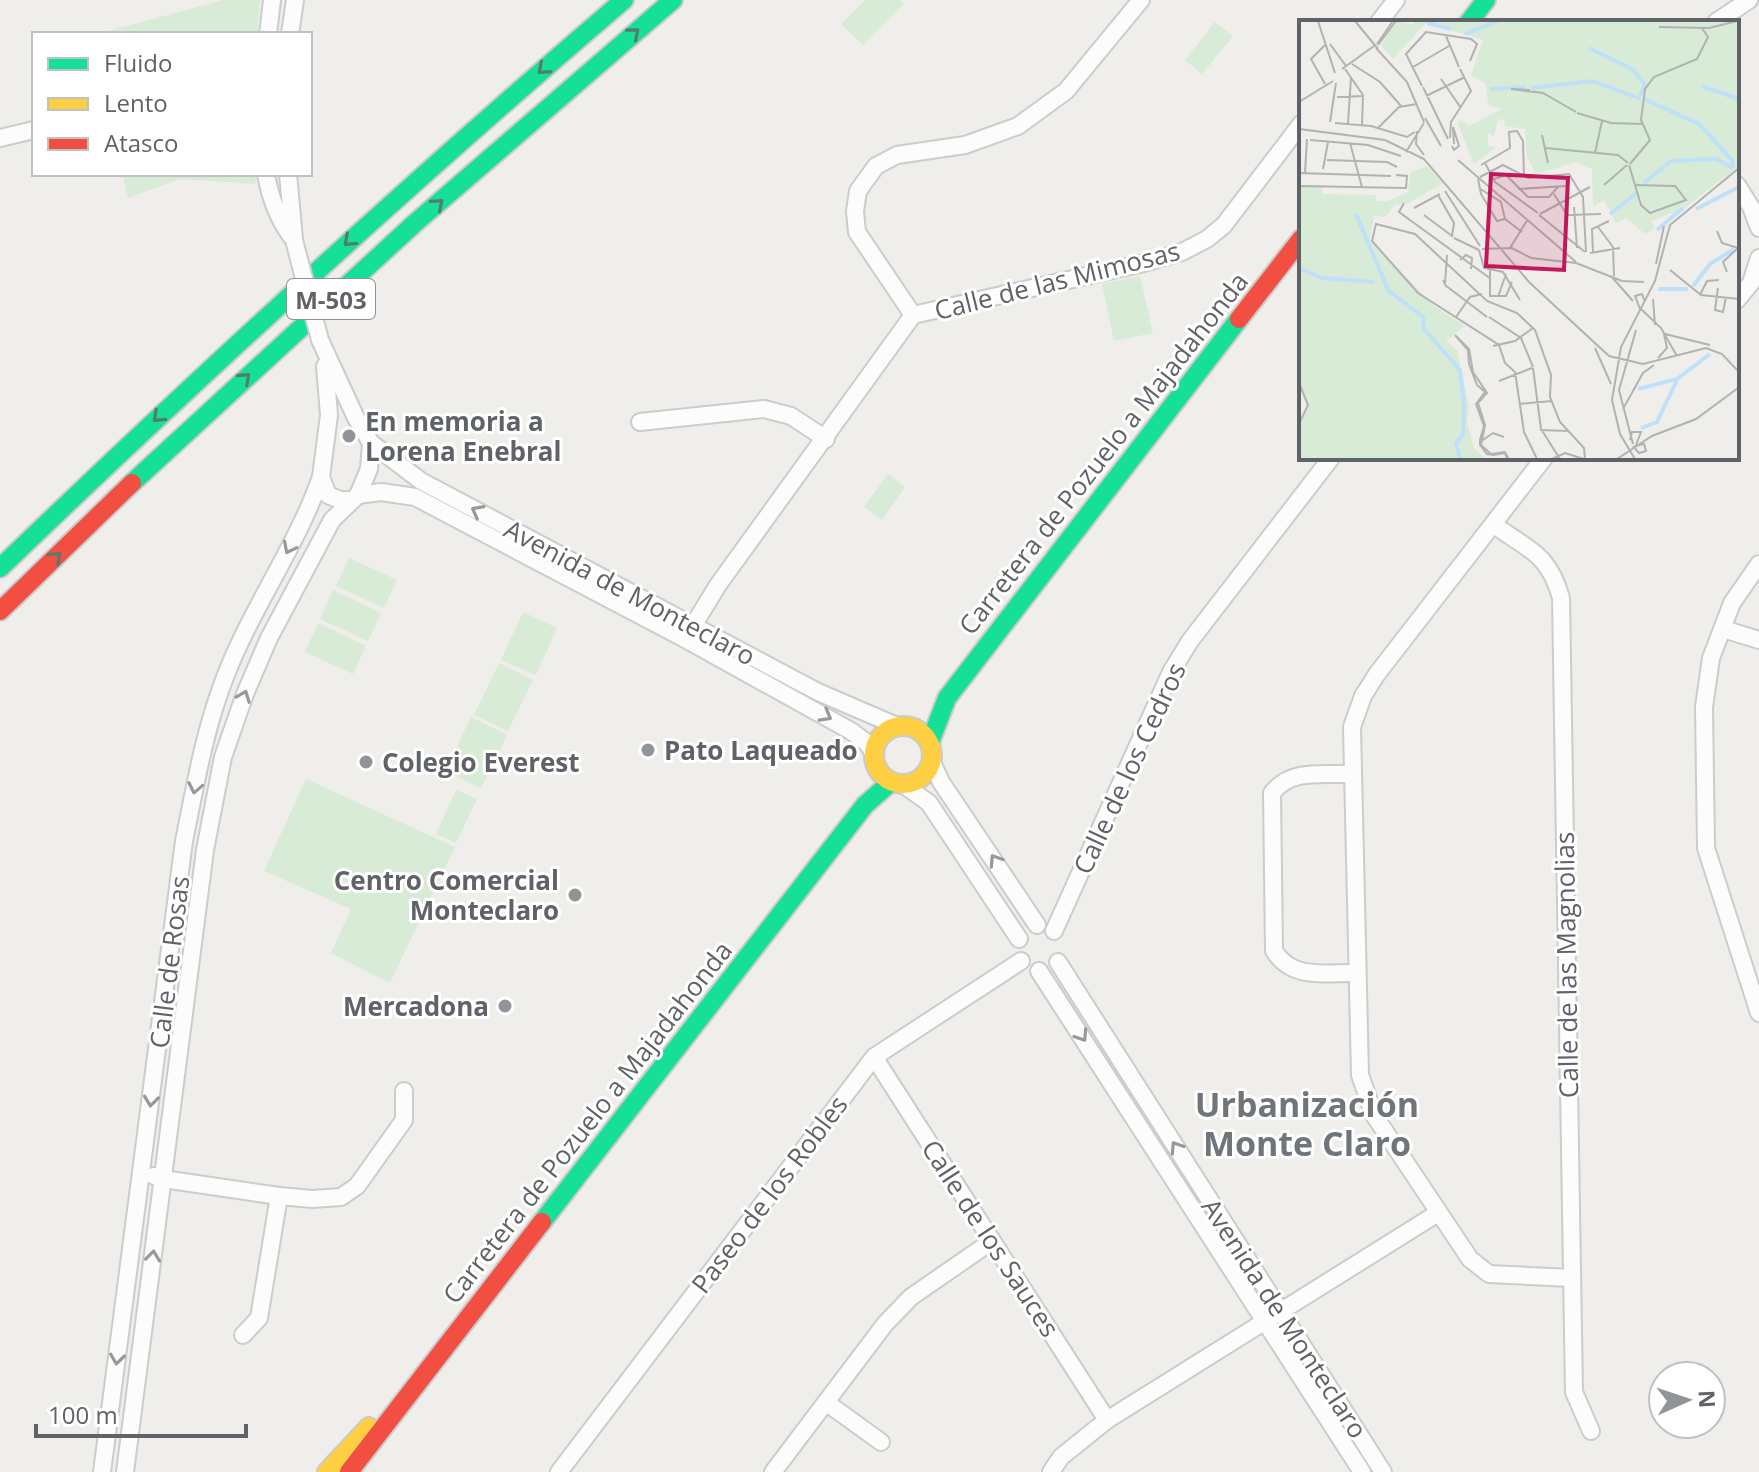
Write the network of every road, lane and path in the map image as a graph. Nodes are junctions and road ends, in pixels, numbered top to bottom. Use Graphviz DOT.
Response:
graph roads {
  1 [pos="272,0"];
  2 [pos="295,0"];
  3 [pos="624,0"];
  4 [pos="673,0"];
  5 [pos="1141,0"];
  6 [pos="1396,0"];
  7 [pos="1486,0"];
  8 [pos="1749,0"];
  9 [pos="1381,20"];
  10 [pos="1471,20"];
  11 [pos="1719,20"];
  12 [pos="268,32"];
  13 [pos="290,32"];
  14 [pos="1299,127"];
  15 [pos="32,130"];
  16 [pos="0,138"];
  17 [pos="267,176"];
  18 [pos="288,176"];
  19 [pos="1739,188"];
  20 [pos="1759,228"];
  21 [pos="294,240"];
  22 [pos="1299,242"];
  23 [pos="1759,258"];
  24 [pos="1739,298"];
  25 [pos="913,315"];
  26 [pos="322,348"];
  27 [pos="356,418"];
  28 [pos="640,422"];
  29 [pos="328,424"];
  30 [pos="826,439"];
  31 [pos="371,443"];
  32 [pos="1329,460"];
  33 [pos="1543,460"];
  34 [pos="321,477"];
  35 [pos="354,498"];
  36 [pos="1494,525"];
  37 [pos="1759,564"];
  38 [pos="0,568"];
  39 [pos="0,611"];
  40 [pos="1723,629"];
  41 [pos="690,632"];
  42 [pos="1759,640"];
  43 [pos="951,693"];
  44 [pos="903,726"];
  45 [pos="930,742"];
  46 [pos="875,760"];
  47 [pos="932,762"];
  48 [pos="1353,774"];
  49 [pos="898,783"];
  50 [pos="865,805"];
  51 [pos="1037,925"];
  52 [pos="1054,931"];
  53 [pos="1019,939"];
  54 [pos="1021,961"];
  55 [pos="1058,962"];
  56 [pos="1039,971"];
  57 [pos="1357,973"];
  58 [pos="1759,1013"];
  59 [pos="874,1057"];
  60 [pos="404,1091"];
  61 [pos="142,1171"];
  62 [pos="163,1179"];
  63 [pos="279,1196"];
  64 [pos="1438,1213"];
  65 [pos="992,1241"];
  66 [pos="1571,1278"];
  67 [pos="1281,1312"];
  68 [pos="1266,1321"];
  69 [pos="457,1332"];
  70 [pos="243,1335"];
  71 [pos="827,1403"];
  72 [pos="1107,1420"];
  73 [pos="1591,1431"];
  74 [pos="881,1442"];
  75 [pos="102,1472"];
  76 [pos="125,1472"];
  77 [pos="327,1472"];
  78 [pos="349,1472"];
  79 [pos="365,1472"];
  80 [pos="559,1472"];
  81 [pos="773,1472"];
  82 [pos="1051,1472"];
  83 [pos="1362,1472"];
  84 [pos="1383,1472"];
  1 -- 12 [label="street"];
  2 -- 13 [label="street"];
  3 -- 38 [label="main road, M-503, one-way"];
  39 -- 4 [label="main road, M-503, one-way"];
  5 -- 25 [label="street"];
  6 -- 9 [label="street"];
  7 -- 10 [label="main road"];
  8 -- 11 [label="street"];
  14 -- 25 [label="street, Calle de las Mimosas"];
  15 -- 16 [label="street"];
  17 -- 21 [label="street"];
  18 -- 21 [label="street"];
  19 -- 20 [label="street"];
  21 -- 26 [label="street, bridge"];
  22 -- 43 [label="main road, Carretera de Pozuelo a Majadahonda"];
  23 -- 24 [label="street"];
  25 -- 30 [label="street, Calle de las Mimosas"];
  26 -- 27 [label="street"];
  26 -- 29 [label="street"];
  27 -- 29 [label="street"];
  27 -- 31 [label="street"];
  28 -- 30 [label="street"];
  29 -- 34 [label="street, Calle de Rosas"];
  30 -- 41 [label="street, Calle de las Mimosas"];
  31 -- 35 [label="street, Calle de Rosas"];
  41 -- 31 [label="street, Avenida de Monteclaro, one-way"];
  32 -- 52 [label="street, Calle de los Cedros"];
  33 -- 36 [label="street"];
  34 -- 35 [label="street"];
  34 -- 61 [label="street, Calle de Rosas, one-way"];
  35 -- 41 [label="street, Avenida de Monteclaro"];
  62 -- 35 [label="street, Calle de Rosas, one-way"];
  36 -- 48 [label="street"];
  36 -- 66 [label="street, Calle de las Magnolias"];
  37 -- 40 [label="street"];
  40 -- 42 [label="street"];
  40 -- 58 [label="street"];
  41 -- 44 [label="street, Avenida de Monteclaro"];
  41 -- 46 [label="street, Avenida de Monteclaro, one-way"];
  43 -- 44 [label="main road, Carretera de Pozuelo a Majadahonda"];
  43 -- 45 [label="main road, Carretera de Pozuelo a Majadahonda"];
  44 -- 45 [label="main road"];
  44 -- 46 [label="main road"];
  45 -- 47 [label="main road"];
  46 -- 49 [label="main road"];
  46 -- 50 [label="main road, Carretera de Pozuelo a Majadahonda"];
  47 -- 49 [label="main road"];
  51 -- 47 [label="street, one-way"];
  48 -- 57 [label="street"];
  48 -- 57 [label="street"];
  49 -- 50 [label="main road, Carretera de Pozuelo a Majadahonda"];
  49 -- 53 [label="street"];
  50 -- 69 [label="main road, Carretera de Pozuelo a Majadahonda"];
  51 -- 52 [label="street"];
  51 -- 53 [label="street"];
  52 -- 55 [label="street"];
  53 -- 54 [label="street"];
  54 -- 56 [label="street"];
  54 -- 59 [label="street, Paseo de los Robles"];
  55 -- 56 [label="street"];
  67 -- 55 [label="street, Avenida de Monteclaro, one-way"];
  56 -- 68 [label="street, Avenida de Monteclaro, one-way"];
  57 -- 64 [label="street"];
  59 -- 65 [label="street, Calle de los Sauces"];
  59 -- 80 [label="street, Paseo de los Robles"];
  60 -- 63 [label="street"];
  61 -- 62 [label="street"];
  61 -- 75 [label="street, Calle de Rosas, one-way"];
  62 -- 63 [label="street"];
  76 -- 62 [label="street, Calle de Rosas, one-way"];
  63 -- 70 [label="street"];
  64 -- 66 [label="street"];
  64 -- 67 [label="street"];
  65 -- 71 [label="street"];
  65 -- 72 [label="street, Calle de los Sauces"];
  66 -- 73 [label="street, Calle de las Magnolias"];
  67 -- 68 [label="street"];
  67 -- 84 [label="street, Avenida de Monteclaro"];
  68 -- 72 [label="street"];
  68 -- 83 [label="street, Avenida de Monteclaro"];
  69 -- 77 [label="main road"];
  69 -- 78 [label="main road, Carretera de Pozuelo a Majadahonda"];
  69 -- 79 [label="main road"];
  71 -- 74 [label="street"];
  71 -- 81 [label="street"];
  72 -- 82 [label="street"];
}
